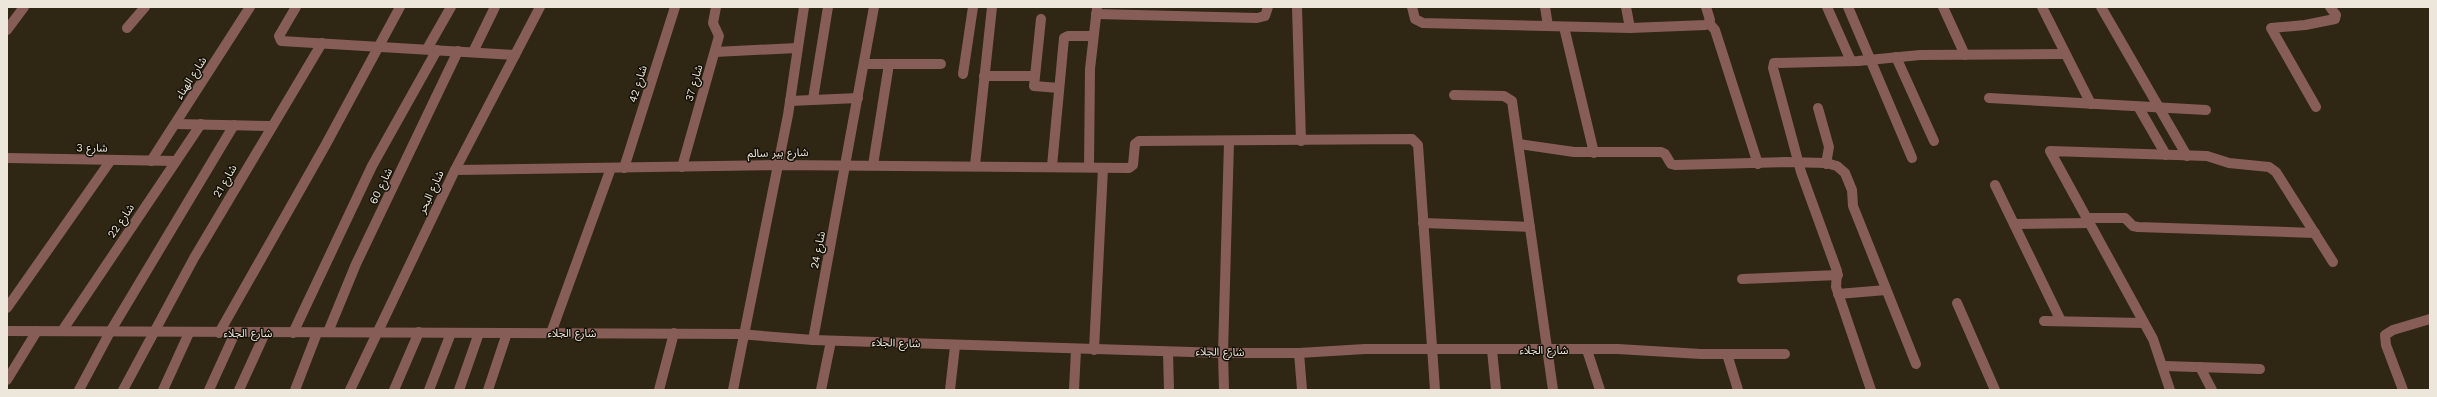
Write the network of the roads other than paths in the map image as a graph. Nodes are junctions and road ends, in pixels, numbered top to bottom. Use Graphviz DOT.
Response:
graph roads {
  1 [pos="24,7"];
  2 [pos="145,7"];
  3 [pos="250,7"];
  4 [pos="296,7"];
  5 [pos="400,7"];
  6 [pos="451,7"];
  7 [pos="495,7"];
  8 [pos="540,7"];
  9 [pos="675,7"];
  10 [pos="716,7"];
  11 [pos="804,7"];
  12 [pos="828,7"];
  13 [pos="874,7"];
  14 [pos="973,7"];
  15 [pos="992,7"];
  16 [pos="1268,7"];
  17 [pos="1297,7"];
  18 [pos="1412,7"];
  19 [pos="1545,7"];
  20 [pos="1626,7"];
  21 [pos="1706,7"];
  22 [pos="1827,7"];
  23 [pos="1848,7"];
  24 [pos="1943,7"];
  25 [pos="2042,7"];
  26 [pos="2101,7"];
  27 [pos="2330,7"];
  28 [pos="1096,10"];
  29 [pos="1041,18"];
  30 [pos="1709,23"];
  31 [pos="1548,26"];
  32 [pos="1564,27"];
  33 [pos="127,28"];
  34 [pos="1630,28"];
  35 [pos="7,30"];
  36 [pos="1093,36"];
  37 [pos="322,43"];
  38 [pos="381,46"];
  39 [pos="797,48"];
  40 [pos="432,49"];
  41 [pos="458,51"];
  42 [pos="473,52"];
  43 [pos="715,52"];
  44 [pos="2064,54"];
  45 [pos="515,55"];
  46 [pos="1966,55"];
  47 [pos="1896,57"];
  48 [pos="1872,60"];
  49 [pos="1851,61"];
  50 [pos="864,64"];
  51 [pos="888,64"];
  52 [pos="941,64"];
  53 [pos="963,74"];
  54 [pos="984,76"];
  55 [pos="1034,76"];
  56 [pos="1059,88"];
  57 [pos="1454,95"];
  58 [pos="858,98"];
  59 [pos="1989,98"];
  60 [pos="813,99"];
  61 [pos="790,101"];
  62 [pos="2091,104"];
  63 [pos="2316,107"];
  64 [pos="1818,108"];
  65 [pos="2139,108"];
  66 [pos="2160,109"];
  67 [pos="2206,110"];
  68 [pos="176,124"];
  69 [pos="201,124"];
  70 [pos="234,125"];
  71 [pos="271,126"];
  72 [pos="1301,141"];
  73 [pos="1934,141"];
  74 [pos="1229,142"];
  75 [pos="1519,144"];
  76 [pos="1594,153"];
  77 [pos="2166,155"];
  78 [pos="2187,156"];
  79 [pos="7,158"];
  80 [pos="1912,158"];
  81 [pos="111,160"];
  82 [pos="152,160"];
  83 [pos="176,161"];
  84 [pos="1798,162"];
  85 [pos="778,164"];
  86 [pos="873,164"];
  87 [pos="1758,164"];
  88 [pos="1826,164"];
  89 [pos="846,165"];
  90 [pos="975,165"];
  91 [pos="682,166"];
  92 [pos="1052,166"];
  93 [pos="1089,167"];
  94 [pos="611,168"];
  95 [pos="624,168"];
  96 [pos="1103,168"];
  97 [pos="454,170"];
  98 [pos="1995,186"];
  99 [pos="2089,220"];
  100 [pos="1423,223"];
  101 [pos="2014,224"];
  102 [pos="1530,227"];
  103 [pos="2314,233"];
  104 [pos="2333,262"];
  105 [pos="1838,275"];
  106 [pos="1742,279"];
  107 [pos="1886,290"];
  108 [pos="1838,294"];
  109 [pos="1957,304"];
  110 [pos="7,308"];
  111 [pos="2430,319"];
  112 [pos="2044,320"];
  113 [pos="2061,321"];
  114 [pos="2144,323"];
  115 [pos="37,331"];
  116 [pos="62,331"];
  117 [pos="7,332"];
  118 [pos="110,332"];
  119 [pos="378,332"];
  120 [pos="419,332"];
  121 [pos="152,333"];
  122 [pos="190,333"];
  123 [pos="219,333"];
  124 [pos="235,333"];
  125 [pos="265,333"];
  126 [pos="293,333"];
  127 [pos="322,333"];
  128 [pos="451,333"];
  129 [pos="479,333"];
  130 [pos="507,333"];
  131 [pos="551,333"];
  132 [pos="674,333"];
  133 [pos="744,335"];
  134 [pos="813,340"];
  135 [pos="831,341"];
  136 [pos="955,346"];
  137 [pos="1430,349"];
  138 [pos="1076,350"];
  139 [pos="1094,350"];
  140 [pos="1492,350"];
  141 [pos="1548,350"];
  142 [pos="1587,350"];
  143 [pos="1168,352"];
  144 [pos="1223,353"];
  145 [pos="1299,353"];
  146 [pos="1727,354"];
  147 [pos="1785,354"];
  148 [pos="1916,364"];
  149 [pos="2164,366"];
  150 [pos="2200,367"];
  151 [pos="2260,369"];
  152 [pos="7,380"];
  153 [pos="79,390"];
  154 [pos="123,390"];
  155 [pos="163,390"];
  156 [pos="209,390"];
  157 [pos="239,390"];
  158 [pos="295,390"];
  159 [pos="350,390"];
  160 [pos="394,390"];
  161 [pos="429,390"];
  162 [pos="459,390"];
  163 [pos="488,390"];
  164 [pos="659,390"];
  165 [pos="733,390"];
  166 [pos="821,390"];
  167 [pos="950,390"];
  168 [pos="1074,390"];
  169 [pos="1169,390"];
  170 [pos="1224,390"];
  171 [pos="1302,390"];
  172 [pos="1435,390"];
  173 [pos="1496,390"];
  174 [pos="1553,390"];
  175 [pos="1600,390"];
  176 [pos="1738,390"];
  177 [pos="1871,390"];
  178 [pos="1995,390"];
  179 [pos="2170,390"];
  180 [pos="2212,390"];
  181 [pos="2403,390"];
  1 -- 35 [label="street"];
  2 -- 33 [label="street"];
  3 -- 68 [label="street, شارع الهناء"];
  4 -- 37 [label="street"];
  5 -- 38 [label="street"];
  6 -- 40 [label="street"];
  7 -- 42 [label="street"];
  8 -- 45 [label="street, شارع البحر"];
  9 -- 95 [label="street, شارع 42"];
  10 -- 43 [label="street, شارع 37"];
  11 -- 39 [label="street"];
  12 -- 60 [label="street"];
  13 -- 50 [label="street, شارع 24"];
  14 -- 53 [label="street"];
  15 -- 54 [label="street"];
  16 -- 28 [label="street"];
  17 -- 72 [label="street"];
  18 -- 31 [label="street"];
  19 -- 31 [label="street"];
  20 -- 34 [label="street"];
  21 -- 30 [label="street"];
  22 -- 49 [label="street"];
  23 -- 48 [label="street"];
  24 -- 46 [label="street"];
  25 -- 44 [label="street"];
  26 -- 66 [label="street"];
  27 -- 63 [label="street"];
  28 -- 36 [label="street"];
  29 -- 55 [label="street"];
  30 -- 34 [label="street"];
  30 -- 87 [label="street"];
  31 -- 32 [label="street"];
  32 -- 34 [label="street"];
  32 -- 76 [label="street"];
  36 -- 56 [label="street"];
  36 -- 93 [label="street"];
  37 -- 38 [label="street"];
  37 -- 71 [label="street, شارع 21"];
  38 -- 40 [label="street"];
  38 -- 123 [label="street"];
  39 -- 43 [label="street"];
  39 -- 61 [label="street"];
  40 -- 41 [label="street"];
  40 -- 126 [label="street"];
  41 -- 42 [label="street"];
  41 -- 127 [label="street, شارع 60"];
  42 -- 45 [label="street"];
  43 -- 91 [label="street, شارع 37"];
  44 -- 46 [label="street"];
  44 -- 62 [label="street"];
  45 -- 97 [label="street, شارع البحر"];
  46 -- 47 [label="street"];
  47 -- 48 [label="street"];
  47 -- 73 [label="street"];
  48 -- 49 [label="street"];
  48 -- 80 [label="street"];
  49 -- 84 [label="street"];
  50 -- 51 [label="street"];
  50 -- 58 [label="street, شارع 24"];
  51 -- 52 [label="street"];
  51 -- 86 [label="street"];
  54 -- 55 [label="street"];
  54 -- 90 [label="street"];
  55 -- 56 [label="street"];
  56 -- 92 [label="street"];
  57 -- 75 [label="street"];
  58 -- 60 [label="street"];
  58 -- 89 [label="street, شارع 24"];
  59 -- 62 [label="street"];
  60 -- 61 [label="street"];
  61 -- 85 [label="street"];
  62 -- 65 [label="street"];
  64 -- 88 [label="street"];
  65 -- 66 [label="street"];
  65 -- 77 [label="street"];
  66 -- 67 [label="street"];
  66 -- 78 [label="street"];
  68 -- 69 [label="street"];
  68 -- 82 [label="street, شارع الهناء"];
  69 -- 70 [label="street"];
  69 -- 83 [label="street, شارع 22"];
  70 -- 71 [label="street"];
  70 -- 118 [label="street"];
  71 -- 121 [label="street, شارع 21"];
  72 -- 74 [label="street"];
  72 -- 100 [label="street"];
  74 -- 96 [label="street, شارع بير سالم"];
  74 -- 144 [label="street"];
  75 -- 76 [label="street"];
  75 -- 102 [label="street"];
  76 -- 87 [label="street"];
  77 -- 78 [label="street"];
  77 -- 99 [label="street"];
  78 -- 103 [label="street"];
  79 -- 81 [label="street, شارع 3"];
  81 -- 82 [label="street, شارع 3"];
  81 -- 110 [label="street"];
  82 -- 83 [label="street, شارع 3"];
  83 -- 116 [label="street, شارع 22"];
  84 -- 87 [label="street"];
  84 -- 88 [label="street"];
  84 -- 105 [label="street"];
  85 -- 89 [label="street, شارع بير سالم"];
  85 -- 91 [label="street, شارع بير سالم"];
  85 -- 133 [label="street"];
  86 -- 89 [label="street, شارع بير سالم"];
  86 -- 90 [label="street, شارع بير سالم"];
  88 -- 107 [label="street"];
  89 -- 134 [label="street, شارع 24"];
  90 -- 92 [label="street, شارع بير سالم"];
  91 -- 95 [label="street, شارع بير سالم"];
  92 -- 93 [label="street, شارع بير سالم"];
  93 -- 96 [label="street, شارع بير سالم"];
  94 -- 95 [label="street, شارع بير سالم"];
  94 -- 97 [label="street, شارع بير سالم"];
  94 -- 131 [label="street"];
  96 -- 139 [label="street"];
  97 -- 119 [label="street, شارع البحر"];
  98 -- 101 [label="street"];
  99 -- 101 [label="street"];
  99 -- 103 [label="street"];
  99 -- 114 [label="street"];
  100 -- 102 [label="street"];
  100 -- 137 [label="street"];
  101 -- 113 [label="street"];
  102 -- 141 [label="street"];
  103 -- 104 [label="street"];
  105 -- 106 [label="street"];
  105 -- 108 [label="street"];
  107 -- 108 [label="street"];
  107 -- 148 [label="street"];
  108 -- 177 [label="street"];
  109 -- 178 [label="street"];
  111 -- 181 [label="street"];
  112 -- 113 [label="street"];
  113 -- 114 [label="street"];
  114 -- 149 [label="street"];
  115 -- 116 [label="street, شارع الجلاء"];
  115 -- 117 [label="street, شارع الجلاء"];
  115 -- 152 [label="street"];
  116 -- 118 [label="street, شارع الجلاء"];
  118 -- 121 [label="street, شارع الجلاء"];
  118 -- 153 [label="street"];
  119 -- 120 [label="street, شارع الجلاء"];
  119 -- 127 [label="street, شارع الجلاء"];
  119 -- 159 [label="street, شارع البحر"];
  120 -- 128 [label="street, شارع الجلاء"];
  120 -- 160 [label="street"];
  121 -- 122 [label="street, شارع الجلاء"];
  121 -- 154 [label="street, شارع 21"];
  122 -- 123 [label="street, شارع الجلاء"];
  122 -- 155 [label="street"];
  123 -- 124 [label="street, شارع الجلاء"];
  124 -- 125 [label="street, شارع الجلاء"];
  124 -- 156 [label="street"];
  125 -- 126 [label="street, شارع الجلاء"];
  125 -- 157 [label="street"];
  126 -- 127 [label="street, شارع الجلاء"];
  127 -- 158 [label="street, شارع 60"];
  128 -- 129 [label="street, شارع الجلاء"];
  128 -- 161 [label="street"];
  129 -- 130 [label="street, شارع الجلاء"];
  129 -- 162 [label="street"];
  130 -- 131 [label="street, شارع الجلاء"];
  130 -- 163 [label="street"];
  131 -- 132 [label="street, شارع الجلاء"];
  132 -- 133 [label="street, شارع الجلاء"];
  132 -- 164 [label="street"];
  133 -- 134 [label="street, شارع الجلاء"];
  133 -- 165 [label="street"];
  134 -- 135 [label="street, شارع الجلاء"];
  135 -- 136 [label="street, شارع الجلاء"];
  135 -- 166 [label="street"];
  136 -- 138 [label="street, شارع الجلاء"];
  136 -- 167 [label="street"];
  137 -- 140 [label="street, شارع الجلاء"];
  137 -- 145 [label="street, شارع الجلاء"];
  137 -- 172 [label="street"];
  138 -- 139 [label="street, شارع الجلاء"];
  138 -- 168 [label="street"];
  139 -- 143 [label="street, شارع الجلاء"];
  140 -- 141 [label="street, شارع الجلاء"];
  140 -- 173 [label="street"];
  141 -- 142 [label="street, شارع الجلاء"];
  141 -- 174 [label="street"];
  142 -- 146 [label="street, شارع الجلاء"];
  142 -- 175 [label="street"];
  143 -- 144 [label="street, شارع الجلاء"];
  143 -- 169 [label="street"];
  144 -- 145 [label="street, شارع الجلاء"];
  144 -- 170 [label="street"];
  145 -- 171 [label="street"];
  146 -- 147 [label="street, شارع الجلاء"];
  146 -- 176 [label="street"];
  149 -- 150 [label="street"];
  149 -- 179 [label="street"];
  150 -- 151 [label="street"];
  150 -- 180 [label="street"];
}
